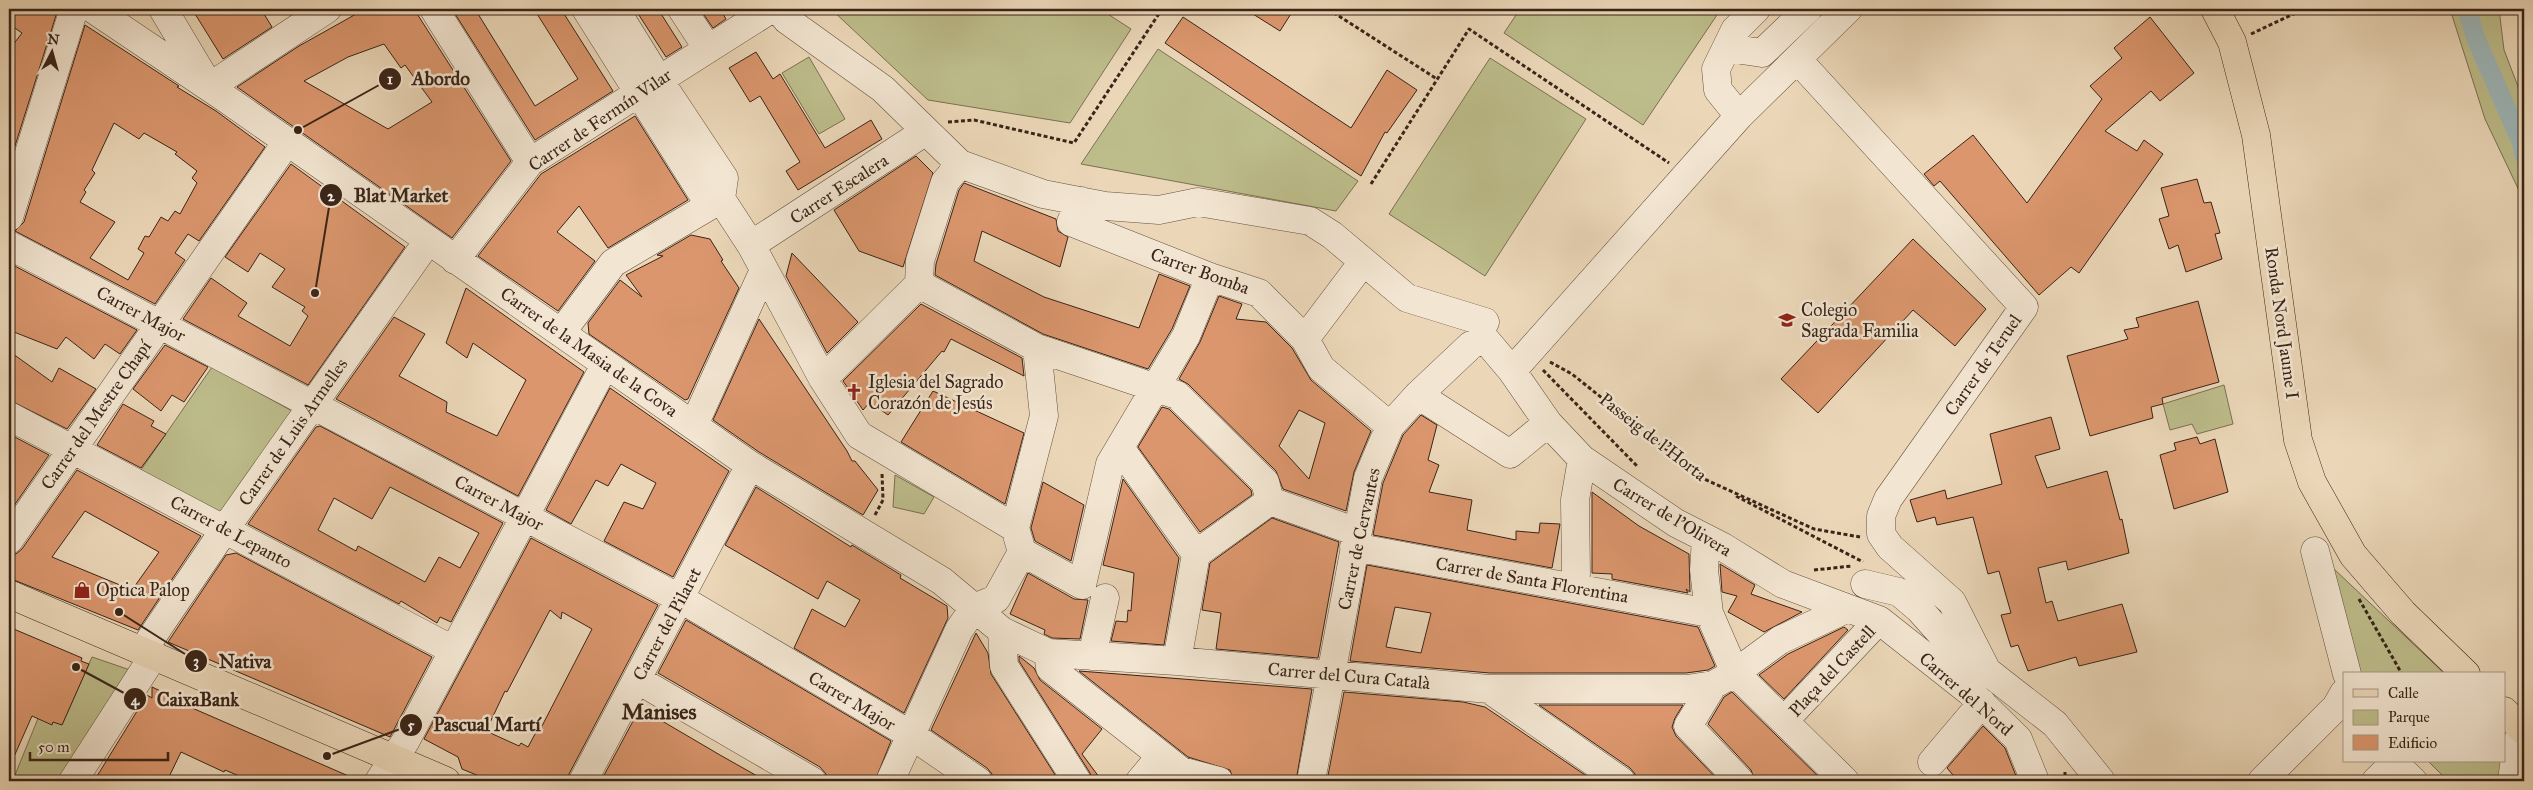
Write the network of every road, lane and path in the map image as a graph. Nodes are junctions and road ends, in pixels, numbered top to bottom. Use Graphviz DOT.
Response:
graph roads {
  1 [pos="74,9"];
  2 [pos="93,9"];
  3 [pos="163,9"];
  4 [pos="328,9"];
  5 [pos="434,9"];
  6 [pos="586,9"];
  7 [pos="615,9"];
  8 [pos="682,9"];
  9 [pos="771,9"];
  10 [pos="778,9"];
  11 [pos="1162,9"];
  12 [pos="1328,9"];
  13 [pos="1756,9"];
  14 [pos="1808,9"];
  15 [pos="1848,9"];
  16 [pos="2215,9"];
  17 [pos="2304,9"];
  18 [pos="294,18"];
  19 [pos="2232,42"];
  20 [pos="1728,48"];
  21 [pos="708,49"];
  22 [pos="1797,59"];
  23 [pos="1437,79"];
  24 [pos="649,86"];
  25 [pos="209,87"];
  26 [pos="1739,116"];
  27 [pos="917,138"];
  28 [pos="287,142"];
  29 [pos="530,162"];
  30 [pos="952,173"];
  31 [pos="1686,175"];
  32 [pos="1370,184"];
  33 [pos="721,199"];
  34 [pos="1081,201"];
  35 [pos="9,217"];
  36 [pos="428,241"];
  37 [pos="9,245"];
  38 [pos="751,245"];
  39 [pos="456,260"];
  40 [pos="1363,262"];
  41 [pos="764,270"];
  42 [pos="1210,276"];
  43 [pos="919,284"];
  44 [pos="160,323"];
  45 [pos="1485,331"];
  46 [pos="561,333"];
  47 [pos="1305,339"];
  48 [pos="1037,348"];
  49 [pos="1529,350"];
  50 [pos="605,365"];
  51 [pos="1512,371"];
  52 [pos="823,380"];
  53 [pos="1157,387"];
  54 [pos="1418,395"];
  55 [pos="313,404"];
  56 [pos="9,416"];
  57 [pos="1548,423"];
  58 [pos="694,426"];
  59 [pos="1390,426"];
  60 [pos="881,448"];
  61 [pos="1120,448"];
  62 [pos="72,449"];
  63 [pos="1582,459"];
  64 [pos="750,465"];
  65 [pos="1638,468"];
  66 [pos="1702,478"];
  67 [pos="1270,501"];
  68 [pos="1881,516"];
  69 [pos="525,517"];
  70 [pos="225,529"];
  71 [pos="865,535"];
  72 [pos="1356,539"];
  73 [pos="1706,539"];
  74 [pos="9,540"];
  75 [pos="1018,540"];
  76 [pos="2315,550"];
  77 [pos="1196,554"];
  78 [pos="1812,570"];
  79 [pos="1576,574"];
  80 [pos="1865,584"];
  81 [pos="2355,592"];
  82 [pos="9,594"];
  83 [pos="681,598"];
  84 [pos="1105,598"];
  85 [pos="974,608"];
  86 [pos="1846,609"];
  87 [pos="1710,613"];
  88 [pos="1880,620"];
  89 [pos="1002,631"];
  90 [pos="453,650"];
  91 [pos="149,652"];
  92 [pos="1048,653"];
  93 [pos="1092,656"];
  94 [pos="1177,661"];
  95 [pos="2346,672"];
  96 [pos="2401,672"];
  97 [pos="2464,672"];
  98 [pos="1330,674"];
  99 [pos="1724,679"];
  100 [pos="638,680"];
  101 [pos="1977,683"];
  102 [pos="1489,689"];
  103 [pos="2342,705"];
  104 [pos="2506,714"];
  105 [pos="1779,717"];
  106 [pos="911,736"];
  107 [pos="2521,736"];
  108 [pos="1160,756"];
  109 [pos="1932,762"];
  110 [pos="387,770"];
  111 [pos="2260,779"];
  112 [pos="73,781"];
  113 [pos="446,781"];
  114 [pos="583,781"];
  115 [pos="812,781"];
  116 [pos="890,781"];
  117 [pos="978,781"];
  118 [pos="1077,781"];
  119 [pos="1140,781"];
  120 [pos="1219,781"];
  121 [pos="1311,781"];
  122 [pos="1621,781"];
  123 [pos="1740,781"];
  124 [pos="1845,781"];
  125 [pos="2035,781"];
  126 [pos="2101,781"];
  127 [pos="2512,781"];
  1 -- 35 [label="street"];
  2 -- 25 [label="street, Carrer de la Masia de la Cova"];
  3 -- 25 [label="street"];
  4 -- 18 [label="street"];
  5 -- 29 [label="street"];
  6 -- 24 [label="street"];
  7 -- 24 [label="street"];
  8 -- 21 [label="street"];
  9 -- 21 [label="street, Carrer de Fermín Vilar"];
  10 -- 27 [label="street"];
  11 -- 27 [label="path"];
  12 -- 23 [label="path"];
  13 -- 20 [label="street"];
  14 -- 20 [label="street"];
  15 -- 22 [label="street"];
  16 -- 19 [label="main road, Ronda Nord Jaume I"];
  17 -- 19 [label="path"];
  18 -- 25 [label="street"];
  19 -- 97 [label="main road, Ronda Nord Jaume I"];
  20 -- 26 [label="street"];
  21 -- 24 [label="street, Carrer de Fermín Vilar"];
  22 -- 26 [label="street"];
  22 -- 68 [label="street, Carrer de Teruel"];
  23 -- 31 [label="path"];
  23 -- 32 [label="path"];
  24 -- 29 [label="street, Carrer de Fermín Vilar"];
  24 -- 33 [label="street"];
  25 -- 28 [label="street, Carrer de la Masia de la Cova"];
  26 -- 31 [label="street"];
  27 -- 30 [label="street"];
  27 -- 38 [label="street, Carrer Escalera"];
  28 -- 36 [label="street, Carrer de la Masia de la Cova"];
  28 -- 44 [label="street, Carrer del Mestre Chapí"];
  29 -- 39 [label="street, Carrer de Fermín Vilar"];
  30 -- 34 [label="street"];
  30 -- 43 [label="street"];
  31 -- 49 [label="street"];
  33 -- 38 [label="street"];
  33 -- 46 [label="street"];
  34 -- 40 [label="street"];
  34 -- 42 [label="street, Carrer Bomba"];
  36 -- 39 [label="street, Carrer de la Masia de la Cova"];
  36 -- 55 [label="street, Carrer de Luis Armelles"];
  37 -- 44 [label="street, Carrer Major"];
  38 -- 41 [label="street"];
  39 -- 46 [label="street, Carrer de la Masia de la Cova"];
  40 -- 45 [label="street"];
  40 -- 47 [label="street"];
  41 -- 52 [label="street"];
  41 -- 58 [label="street"];
  42 -- 47 [label="street, Carrer Bomba"];
  42 -- 53 [label="street"];
  43 -- 48 [label="street"];
  43 -- 52 [label="street"];
  44 -- 55 [label="street, Carrer Major"];
  44 -- 62 [label="street, Carrer del Mestre Chapí"];
  45 -- 51 [label="street, Carrer de l'Olivera"];
  45 -- 54 [label="street, Carrer de Cervantes"];
  46 -- 50 [label="street, Carrer de la Masia de la Cova"];
  47 -- 59 [label="street, Carrer Bomba"];
  48 -- 53 [label="street"];
  48 -- 75 [label="street"];
  49 -- 51 [label="street"];
  49 -- 65 [label="path"];
  49 -- 66 [label="path, Passeig de l'Horta"];
  50 -- 58 [label="street, Carrer de la Masia de la Cova"];
  50 -- 69 [label="street"];
  51 -- 57 [label="street, Carrer de l'Olivera"];
  52 -- 60 [label="street"];
  53 -- 61 [label="street"];
  53 -- 67 [label="street"];
  54 -- 57 [label="street"];
  54 -- 59 [label="street, Carrer de Cervantes"];
  55 -- 69 [label="street, Carrer Major"];
  55 -- 70 [label="street, Carrer de Luis Armelles"];
  56 -- 62 [label="street, Carrer de Lepanto"];
  57 -- 63 [label="street, Carrer de l'Olivera"];
  58 -- 64 [label="street, Carrer de la Masia de la Cova"];
  59 -- 72 [label="street, Carrer de Cervantes"];
  60 -- 71 [label="path"];
  60 -- 75 [label="street"];
  61 -- 75 [label="street"];
  61 -- 77 [label="street"];
  62 -- 70 [label="street, Carrer de Lepanto"];
  62 -- 74 [label="street, Carrer del Mestre Chapí"];
  63 -- 73 [label="street, Carrer de l'Olivera"];
  63 -- 79 [label="street"];
  64 -- 71 [label="street, Carrer de la Masia de la Cova"];
  64 -- 83 [label="street, Carrer del Pilaret"];
  66 -- 68 [label="path, Passeig de l'Horta"];
  66 -- 78 [label="path"];
  67 -- 72 [label="street, Carrer de Santa Florentina"];
  67 -- 77 [label="street"];
  68 -- 101 [label="street"];
  69 -- 83 [label="street, Carrer Major"];
  69 -- 90 [label="street"];
  70 -- 90 [label="street, Carrer de Lepanto"];
  70 -- 91 [label="street, Carrer de Luis Armelles"];
  71 -- 85 [label="street, Carrer de la Masia de la Cova"];
  72 -- 87 [label="street, Carrer de Santa Florentina"];
  72 -- 98 [label="street, Carrer de Cervantes"];
  73 -- 86 [label="street, Carrer de l'Olivera"];
  73 -- 87 [label="street"];
  75 -- 85 [label="street"];
  76 -- 95 [label="street"];
  77 -- 94 [label="street"];
  80 -- 101 [label="street"];
  81 -- 96 [label="path"];
  82 -- 91 [label="main road"];
  83 -- 100 [label="street, Carrer del Pilaret"];
  83 -- 106 [label="street, Carrer Major"];
  84 -- 93 [label="street"];
  85 -- 89 [label="street, Carrer del Cura Català"];
  85 -- 106 [label="street"];
  86 -- 88 [label="street, Carrer de l'Olivera"];
  86 -- 99 [label="street"];
  87 -- 99 [label="street"];
  88 -- 101 [label="street, Carrer del Nord"];
  88 -- 105 [label="street, Plaça del Castell"];
  89 -- 92 [label="street, Carrer del Cura Català"];
  89 -- 118 [label="street"];
  90 -- 110 [label="street"];
  91 -- 110 [label="main road"];
  91 -- 112 [label="street, Carrer de Luis Armelles"];
  92 -- 93 [label="street, Carrer del Cura Català"];
  92 -- 108 [label="street"];
  93 -- 94 [label="street, Carrer del Cura Català"];
  94 -- 98 [label="street, Carrer del Cura Català"];
  98 -- 102 [label="street, Carrer del Cura Català"];
  98 -- 121 [label="street, Carrer de Cervantes"];
  99 -- 102 [label="street, Carrer del Cura Català"];
  99 -- 105 [label="street"];
  99 -- 123 [label="street"];
  100 -- 114 [label="street, Carrer del Pilaret"];
  100 -- 115 [label="street"];
  101 -- 109 [label="street"];
  101 -- 125 [label="street, Carrer del Nord"];
  101 -- 126 [label="street"];
  102 -- 122 [label="street"];
  103 -- 111 [label="street"];
  104 -- 107 [label="main road"];
  105 -- 124 [label="street, Plaça del Castell"];
  106 -- 116 [label="street"];
  106 -- 117 [label="street, Carrer Major"];
  107 -- 127 [label="street"];
  108 -- 119 [label="street"];
  108 -- 120 [label="street"];
  110 -- 113 [label="main road"];
}
